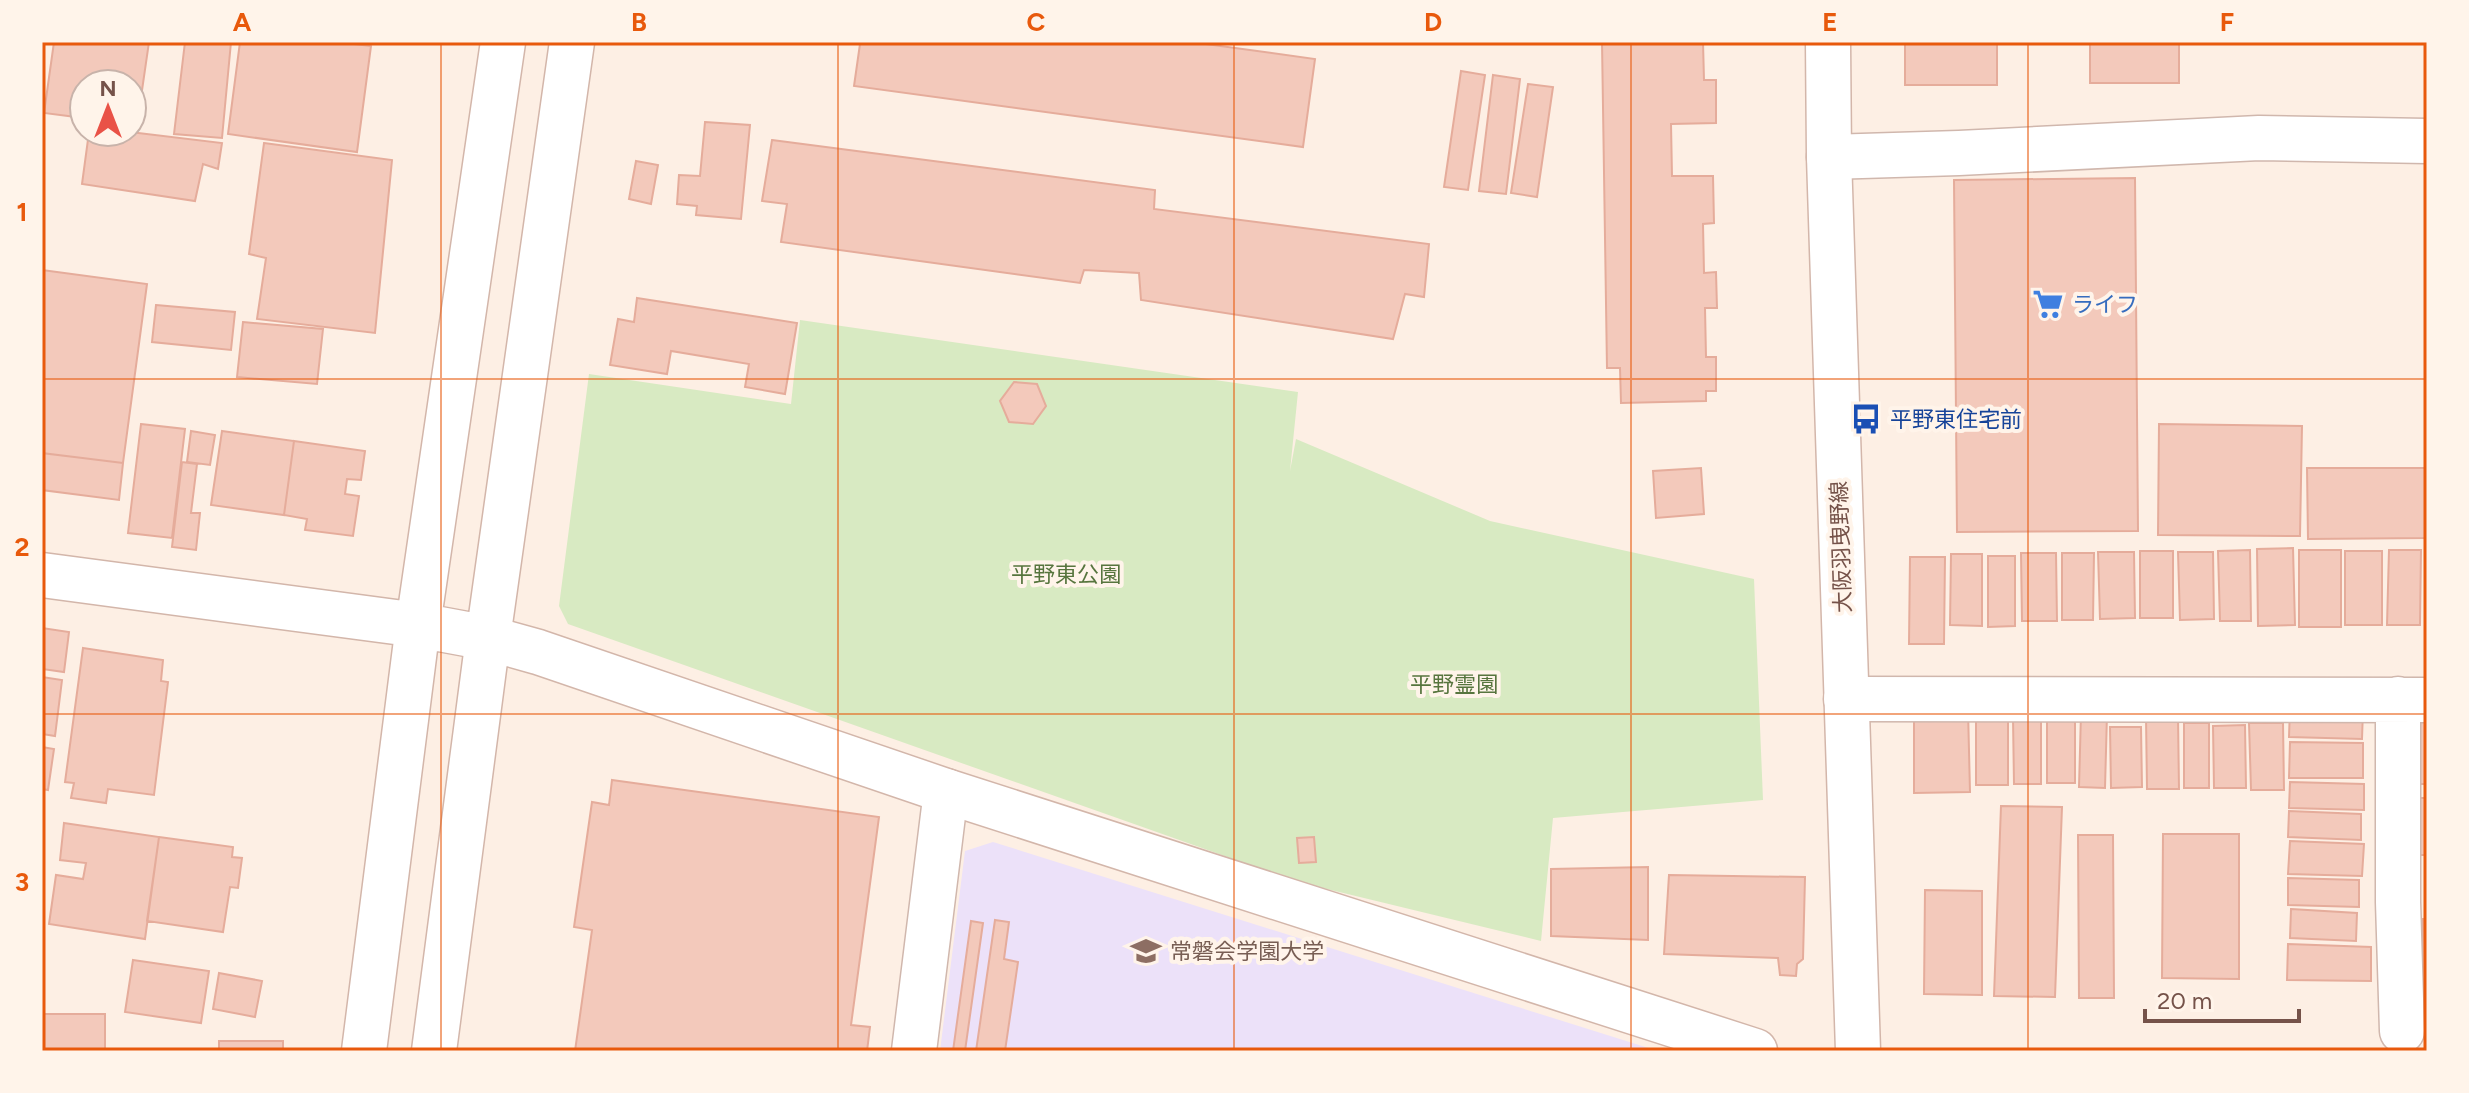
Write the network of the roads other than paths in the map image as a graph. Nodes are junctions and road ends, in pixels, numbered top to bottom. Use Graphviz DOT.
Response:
graph roads {
  1 [pos="503,42"];
  2 [pos="572,42"];
  3 [pos="1828,42"];
  4 [pos="2427,141"];
  5 [pos="1829,157"];
  6 [pos="42,575"];
  7 [pos="418,625"];
  8 [pos="488,638"];
  9 [pos="1846,699"];
  10 [pos="2412,700"];
  11 [pos="946,791"];
  12 [pos="2412,903"];
  13 [pos="2402,1031"];
  14 [pos="364,1051"];
  15 [pos="434,1051"];
  16 [pos="914,1051"];
  17 [pos="1755,1051"];
  18 [pos="1858,1051"];
  1 -- 7 [label="street"];
  2 -- 8 [label="street"];
  3 -- 5 [label="street, 大阪羽曳野線"];
  4 -- 5 [label="street"];
  5 -- 9 [label="street, 大阪羽曳野線"];
  6 -- 7 [label="street"];
  7 -- 8 [label="street"];
  7 -- 14 [label="street"];
  8 -- 11 [label="street"];
  8 -- 15 [label="street"];
  9 -- 10 [label="street"];
  9 -- 18 [label="street, 大阪羽曳野線"];
  10 -- 12 [label="street"];
  11 -- 16 [label="street"];
  11 -- 17 [label="street"];
  12 -- 13 [label="street"];
}
